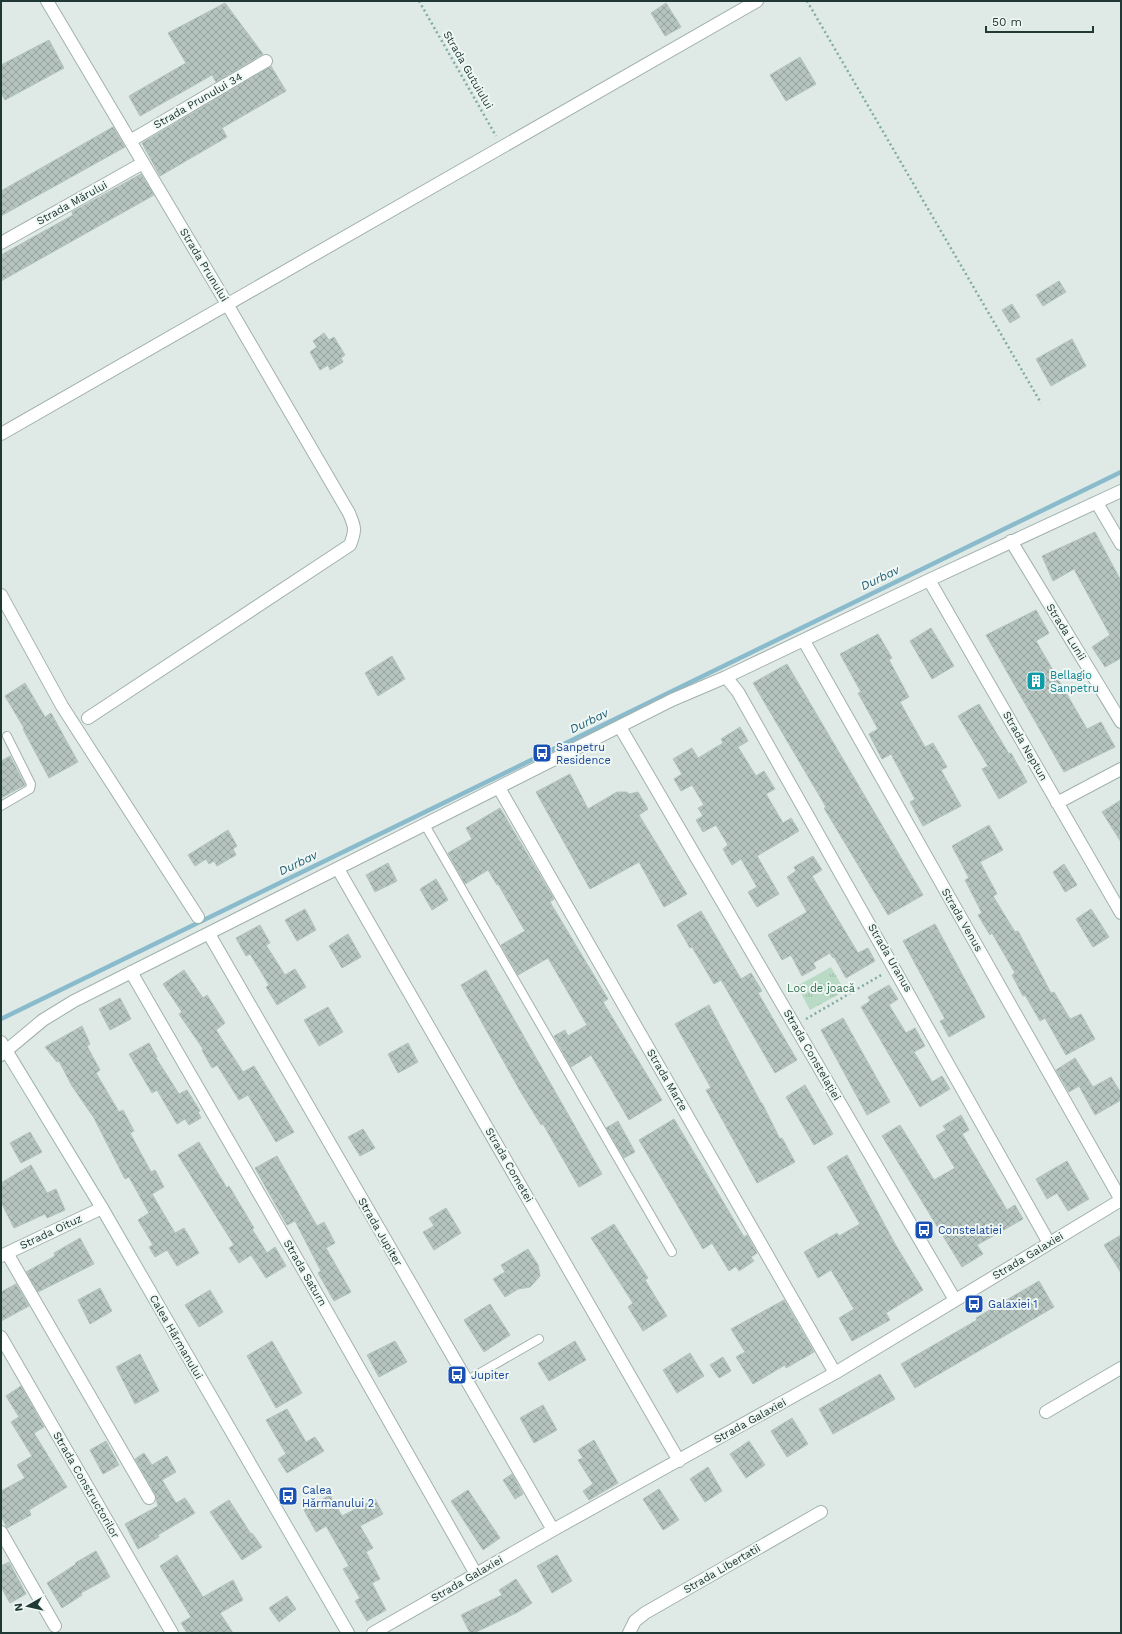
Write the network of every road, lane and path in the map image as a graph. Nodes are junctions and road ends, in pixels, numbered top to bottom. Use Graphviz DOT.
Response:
graph roads {
  1 [pos="47,1"];
  2 [pos="419,1"];
  3 [pos="756,1"];
  4 [pos="807,1"];
  5 [pos="266,62"];
  6 [pos="130,141"];
  7 [pos="502,147"];
  8 [pos="143,163"];
  9 [pos="1,243"];
  10 [pos="227,304"];
  11 [pos="1041,403"];
  12 [pos="1,434"];
  13 [pos="1121,491"];
  14 [pos="1097,503"];
  15 [pos="1011,541"];
  16 [pos="1121,544"];
  17 [pos="929,580"];
  18 [pos="1,595"];
  19 [pos="804,641"];
  20 [pos="726,677"];
  21 [pos="88,718"];
  22 [pos="1121,722"];
  23 [pos="620,727"];
  24 [pos="7,736"];
  25 [pos="1121,769"];
  26 [pos="499,788"];
  27 [pos="1057,803"];
  28 [pos="1,806"];
  29 [pos="425,825"];
  30 [pos="338,869"];
  31 [pos="1120,911"];
  32 [pos="198,917"];
  33 [pos="209,934"];
  34 [pos="895,967"];
  35 [pos="131,972"];
  36 [pos="795,1025"];
  37 [pos="3,1049"];
  38 [pos="1121,1200"];
  39 [pos="102,1208"];
  40 [pos="1049,1243"];
  41 [pos="672,1252"];
  42 [pos="4,1255"];
  43 [pos="955,1300"];
  44 [pos="1,1337"];
  45 [pos="539,1339"];
  46 [pos="1121,1368"];
  47 [pos="835,1373"];
  48 [pos="466,1381"];
  49 [pos="1046,1412"];
  50 [pos="679,1461"];
  51 [pos="149,1498"];
  52 [pos="821,1512"];
  53 [pos="553,1530"];
  54 [pos="1,1532"];
  55 [pos="476,1574"];
  56 [pos="55,1626"];
  57 [pos="172,1633"];
  58 [pos="348,1633"];
  59 [pos="373,1633"];
  60 [pos="629,1633"];
  1 -- 6 [label="street, Strada Prunului"];
  2 -- 7 [label="path, Strada Gutuiului"];
  3 -- 7 [label="street"];
  4 -- 11 [label="path"];
  5 -- 6 [label="street, Strada Prunului 34"];
  6 -- 8 [label="street, Strada Prunului"];
  7 -- 10 [label="street"];
  8 -- 9 [label="street, Strada Mărului"];
  8 -- 10 [label="street, Strada Prunului"];
  10 -- 12 [label="street"];
  10 -- 21 [label="street, Strada Prunului"];
  13 -- 14 [label="street"];
  14 -- 15 [label="street"];
  14 -- 16 [label="street"];
  15 -- 17 [label="street"];
  15 -- 22 [label="street, Strada Lunii"];
  17 -- 19 [label="street"];
  17 -- 27 [label="street, Strada Neptun"];
  18 -- 32 [label="street"];
  19 -- 20 [label="street"];
  19 -- 38 [label="street, Strada Venus"];
  20 -- 23 [label="street"];
  20 -- 34 [label="street, Strada Uranus"];
  23 -- 26 [label="street"];
  23 -- 36 [label="street, Strada Constelației"];
  24 -- 28 [label="lane"];
  25 -- 27 [label="street"];
  26 -- 29 [label="street"];
  26 -- 47 [label="street, Strada Marte"];
  27 -- 31 [label="street, Strada Neptun"];
  29 -- 30 [label="street"];
  29 -- 41 [label="lane"];
  30 -- 33 [label="street"];
  30 -- 50 [label="street, Strada Cometei"];
  33 -- 35 [label="street"];
  33 -- 48 [label="street, Strada Jupiter"];
  34 -- 36 [label="path"];
  34 -- 40 [label="street, Strada Uranus"];
  35 -- 37 [label="street"];
  35 -- 55 [label="street, Strada Saturn"];
  36 -- 43 [label="street, Strada Constelației"];
  37 -- 39 [label="street, Calea Hărmanului"];
  38 -- 40 [label="street, Strada Galaxiei"];
  39 -- 42 [label="street, Strada Oituz"];
  39 -- 58 [label="street, Calea Hărmanului"];
  40 -- 43 [label="street, Strada Galaxiei"];
  42 -- 51 [label="street"];
  43 -- 47 [label="street, Strada Galaxiei"];
  44 -- 57 [label="street, Strada Constructorilor"];
  45 -- 48 [label="lane"];
  46 -- 49 [label="street"];
  47 -- 50 [label="street, Strada Galaxiei"];
  48 -- 53 [label="street, Strada Jupiter"];
  50 -- 53 [label="street, Strada Galaxiei"];
  52 -- 60 [label="street, Strada Libertatii"];
  53 -- 55 [label="street, Strada Galaxiei"];
  54 -- 56 [label="street"];
  55 -- 59 [label="street, Strada Galaxiei"];
}
